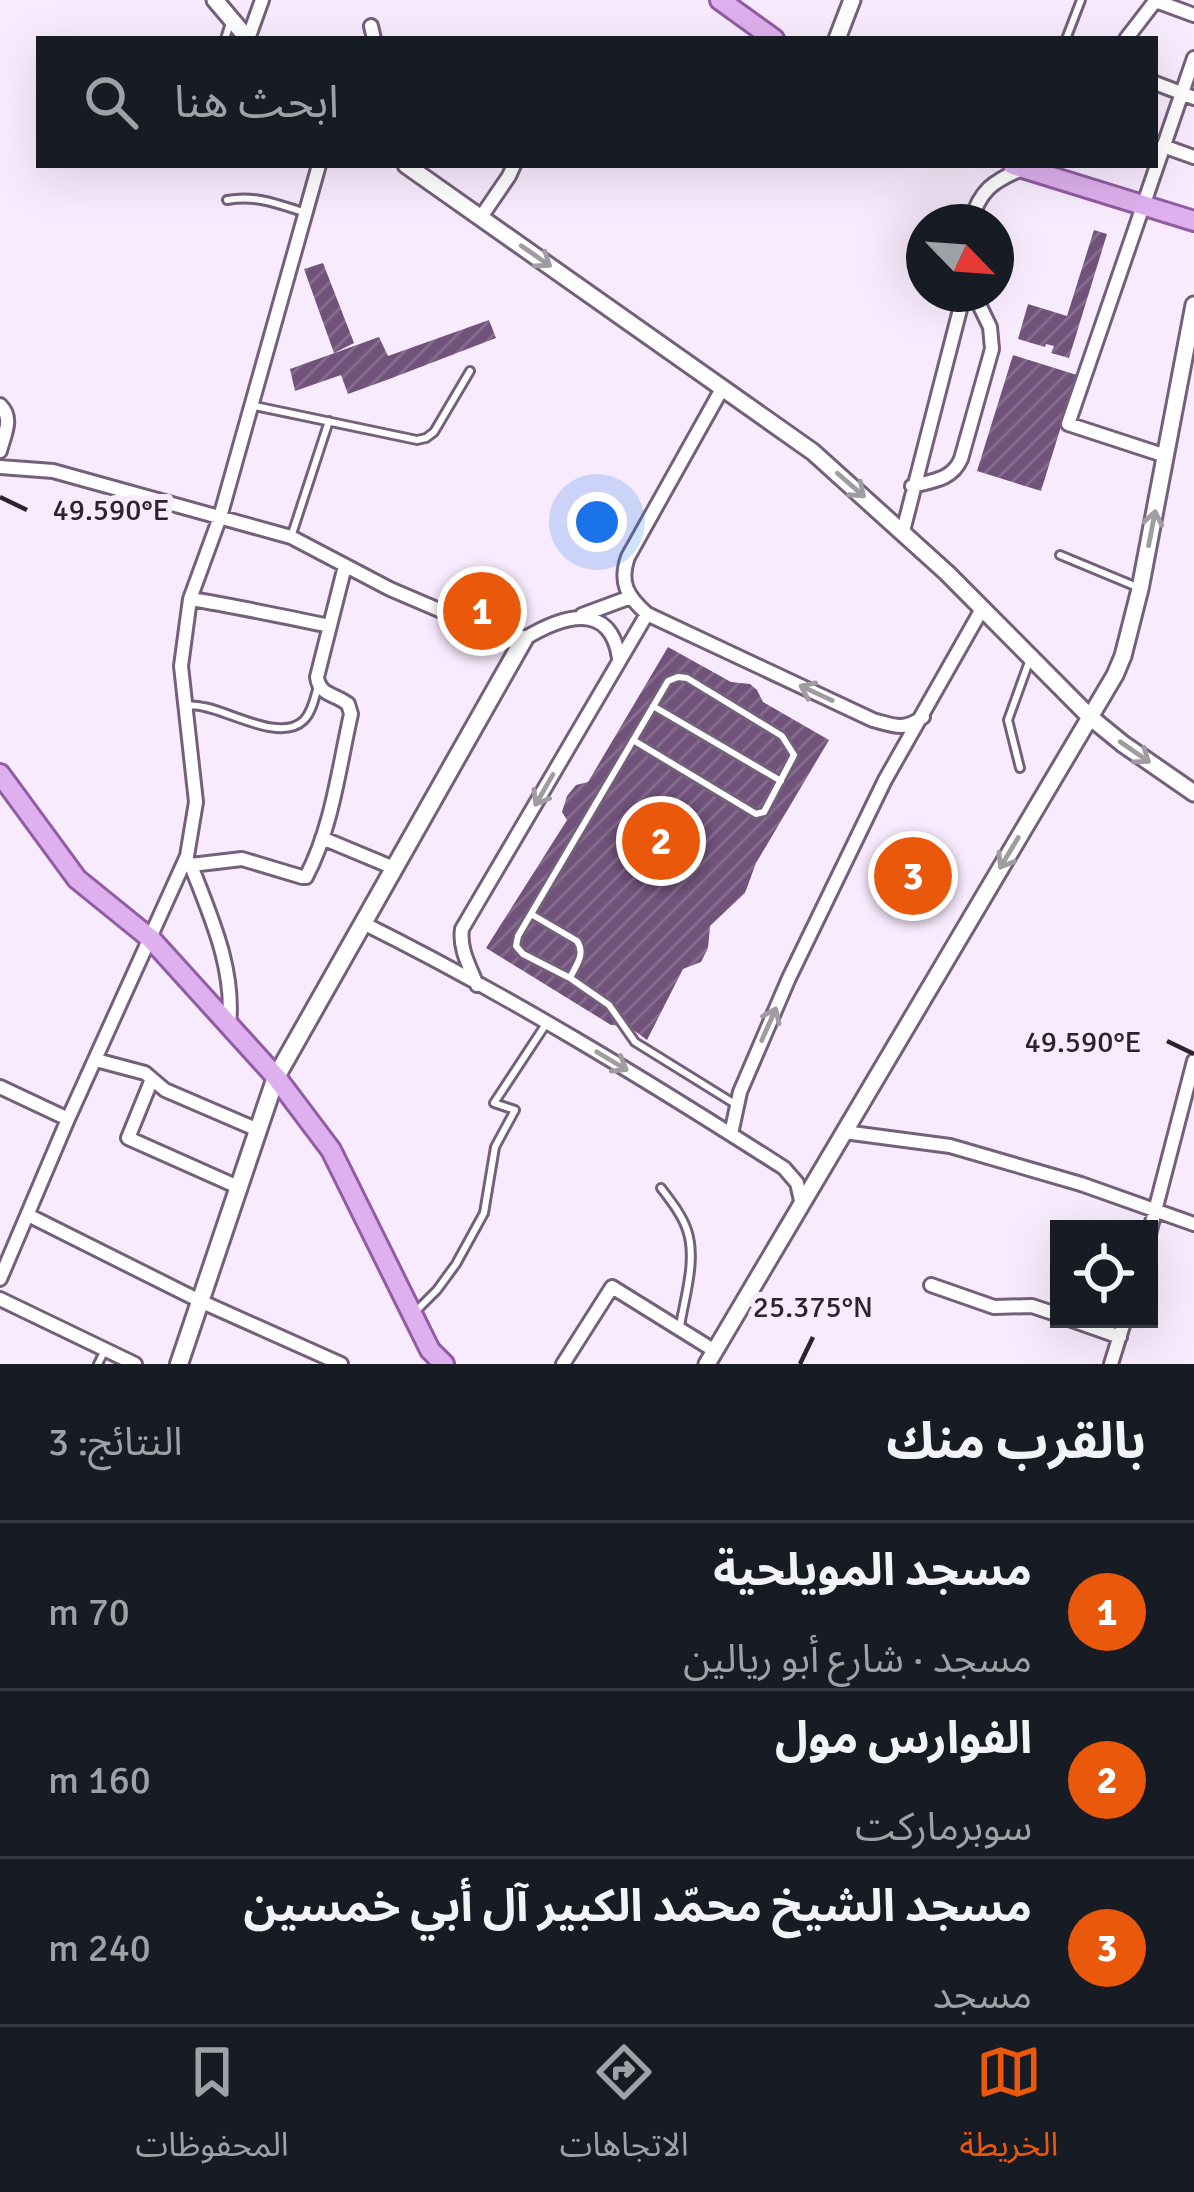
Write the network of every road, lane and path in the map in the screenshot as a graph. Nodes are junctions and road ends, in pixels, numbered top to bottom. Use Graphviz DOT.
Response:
graph roads {
  1 [pos="215,0"];
  2 [pos="262,0"];
  3 [pos="720,0"];
  4 [pos="852,0"];
  5 [pos="1081,0"];
  6 [pos="1156,1"];
  7 [pos="1194,15"];
  8 [pos="232,20"];
  9 [pos="225,36"];
  10 [pos="245,36"];
  11 [pos="249,36"];
  12 [pos="770,36"];
  13 [pos="838,36"];
  14 [pos="1067,36"];
  15 [pos="1128,36"];
  16 [pos="1194,58"];
  17 [pos="1158,84"];
  18 [pos="1187,96"];
  19 [pos="1163,146"];
  20 [pos="1194,157"];
  21 [pos="1158,160"];
  22 [pos="318,168"];
  23 [pos="413,168"];
  24 [pos="513,168"];
  25 [pos="1016,168"];
  26 [pos="1021,168"];
  27 [pos="1155,168"];
  28 [pos="227,200"];
  29 [pos="976,204"];
  30 [pos="1142,206"];
  31 [pos="306,213"];
  32 [pos="481,217"];
  33 [pos="1194,221"];
  34 [pos="1194,305"];
  35 [pos="959,312"];
  36 [pos="983,312"];
  37 [pos="470,371"];
  38 [pos="723,387"];
  39 [pos="0,405"];
  40 [pos="251,405"];
  41 [pos="329,421"];
  42 [pos="0,451"];
  43 [pos="1166,456"];
  44 [pos="0,467"];
  45 [pos="912,486"];
  46 [pos="220,517"];
  47 [pos="903,531"];
  48 [pos="291,537"];
  49 [pos="1060,555"];
  50 [pos="345,566"];
  51 [pos="1140,589"];
  52 [pos="628,598"];
  53 [pos="190,599"];
  54 [pos="982,609"];
  55 [pos="646,614"];
  56 [pos="575,618"];
  57 [pos="330,626"];
  58 [pos="522,642"];
  59 [pos="1031,656"];
  60 [pos="620,661"];
  61 [pos="318,686"];
  62 [pos="185,705"];
  63 [pos="652,706"];
  64 [pos="923,717"];
  65 [pos="1090,717"];
  66 [pos="633,740"];
  67 [pos="1019,768"];
  68 [pos="0,774"];
  69 [pos="781,781"];
  70 [pos="1194,793"];
  71 [pos="322,838"];
  72 [pos="189,861"];
  73 [pos="394,868"];
  74 [pos="531,914"];
  75 [pos="363,923"];
  76 [pos="152,938"];
  77 [pos="570,978"];
  78 [pos="477,985"];
  79 [pos="229,1024"];
  80 [pos="546,1024"];
  81 [pos="96,1060"];
  82 [pos="1194,1061"];
  83 [pos="276,1077"];
  84 [pos="152,1079"];
  85 [pos="0,1087"];
  86 [pos="736,1105"];
  87 [pos="68,1119"];
  88 [pos="258,1130"];
  89 [pos="844,1132"];
  90 [pos="731,1134"];
  91 [pos="238,1187"];
  92 [pos="661,1188"];
  93 [pos="802,1205"];
  94 [pos="1154,1211"];
  95 [pos="28,1215"];
  96 [pos="1152,1220"];
  97 [pos="1194,1224"];
  98 [pos="0,1279"];
  99 [pos="931,1286"];
  100 [pos="0,1299"];
  101 [pos="200,1301"];
  102 [pos="1050,1312"];
  103 [pos="414,1313"];
  104 [pos="1095,1328"];
  105 [pos="1122,1328"];
  106 [pos="680,1329"];
  107 [pos="1120,1337"];
  108 [pos="105,1349"];
  109 [pos="711,1358"];
  110 [pos="432,1359"];
  111 [pos="98,1364"];
  112 [pos="135,1364"];
  113 [pos="179,1364"];
  114 [pos="341,1364"];
  115 [pos="563,1364"];
  116 [pos="1111,1364"];
  1 -- 8 [label="street"];
  2 -- 11 [label="street"];
  3 -- 12 [label="main road"];
  4 -- 13 [label="street"];
  5 -- 14 [label="lane"];
  6 -- 7 [label="street"];
  6 -- 15 [label="street"];
  8 -- 9 [label="lane"];
  8 -- 10 [label="street"];
  16 -- 18 [label="street"];
  17 -- 18 [label="street"];
  18 -- 19 [label="street"];
  19 -- 20 [label="street"];
  19 -- 21 [label="street"];
  22 -- 31 [label="street"];
  23 -- 32 [label="street"];
  24 -- 32 [label="street"];
  25 -- 29 [label="street"];
  26 -- 30 [label="main road"];
  27 -- 30 [label="street"];
  28 -- 31 [label="lane"];
  30 -- 33 [label="main road"];
  30 -- 43 [label="street"];
  31 -- 40 [label="street"];
  32 -- 38 [label="street, one-way"];
  34 -- 43 [label="street"];
  35 -- 45 [label="street"];
  36 -- 45 [label="street"];
  37 -- 41 [label="lane"];
  38 -- 47 [label="street, one-way"];
  38 -- 52 [label="street"];
  39 -- 42 [label="street"];
  40 -- 41 [label="lane"];
  40 -- 46 [label="street"];
  41 -- 48 [label="lane"];
  51 -- 43 [label="street, one-way"];
  44 -- 46 [label="street"];
  45 -- 47 [label="street"];
  46 -- 48 [label="street"];
  46 -- 53 [label="street"];
  47 -- 54 [label="street"];
  48 -- 50 [label="street"];
  49 -- 51 [label="lane"];
  50 -- 57 [label="street"];
  50 -- 58 [label="street"];
  51 -- 65 [label="street"];
  52 -- 55 [label="street"];
  52 -- 56 [label="street"];
  53 -- 57 [label="street"];
  53 -- 62 [label="street"];
  54 -- 59 [label="street"];
  54 -- 64 [label="street"];
  55 -- 60 [label="street"];
  64 -- 55 [label="street, one-way"];
  56 -- 58 [label="street"];
  56 -- 60 [label="street"];
  57 -- 61 [label="street"];
  58 -- 73 [label="main road"];
  59 -- 65 [label="street"];
  59 -- 67 [label="lane"];
  60 -- 78 [label="street, one-way"];
  61 -- 62 [label="lane"];
  61 -- 71 [label="street"];
  62 -- 72 [label="street"];
  63 -- 66 [label="lane"];
  63 -- 69 [label="lane"];
  63 -- 69 [label="lane"];
  86 -- 64 [label="street, one-way"];
  65 -- 70 [label="street, one-way"];
  65 -- 89 [label="street, one-way"];
  66 -- 69 [label="lane"];
  66 -- 74 [label="lane"];
  68 -- 76 [label="main road"];
  71 -- 72 [label="street"];
  71 -- 73 [label="street"];
  72 -- 76 [label="street"];
  72 -- 79 [label="street"];
  73 -- 75 [label="main road"];
  74 -- 77 [label="lane"];
  74 -- 77 [label="lane"];
  75 -- 78 [label="street"];
  75 -- 83 [label="main road"];
  76 -- 79 [label="main road"];
  76 -- 81 [label="street"];
  77 -- 86 [label="lane"];
  78 -- 80 [label="street"];
  79 -- 83 [label="main road"];
  80 -- 90 [label="street, one-way"];
  80 -- 103 [label="lane"];
  81 -- 84 [label="street"];
  81 -- 87 [label="street"];
  82 -- 94 [label="street"];
  83 -- 88 [label="main road"];
  83 -- 103 [label="main road"];
  84 -- 88 [label="street"];
  84 -- 91 [label="street"];
  85 -- 87 [label="street"];
  86 -- 90 [label="street"];
  87 -- 95 [label="street"];
  88 -- 91 [label="main road"];
  89 -- 93 [label="street"];
  89 -- 94 [label="street"];
  90 -- 93 [label="street"];
  91 -- 101 [label="main road"];
  92 -- 106 [label="lane"];
  93 -- 109 [label="street"];
  94 -- 96 [label="street"];
  94 -- 97 [label="street"];
  95 -- 98 [label="street"];
  95 -- 101 [label="street"];
  99 -- 102 [label="street"];
  100 -- 108 [label="street"];
  101 -- 113 [label="main road"];
  101 -- 114 [label="street"];
  103 -- 110 [label="main road"];
  104 -- 107 [label="street"];
  105 -- 107 [label="street"];
  106 -- 109 [label="street"];
  106 -- 115 [label="street"];
  107 -- 116 [label="street"];
  108 -- 111 [label="lane"];
  108 -- 112 [label="street"];
}
